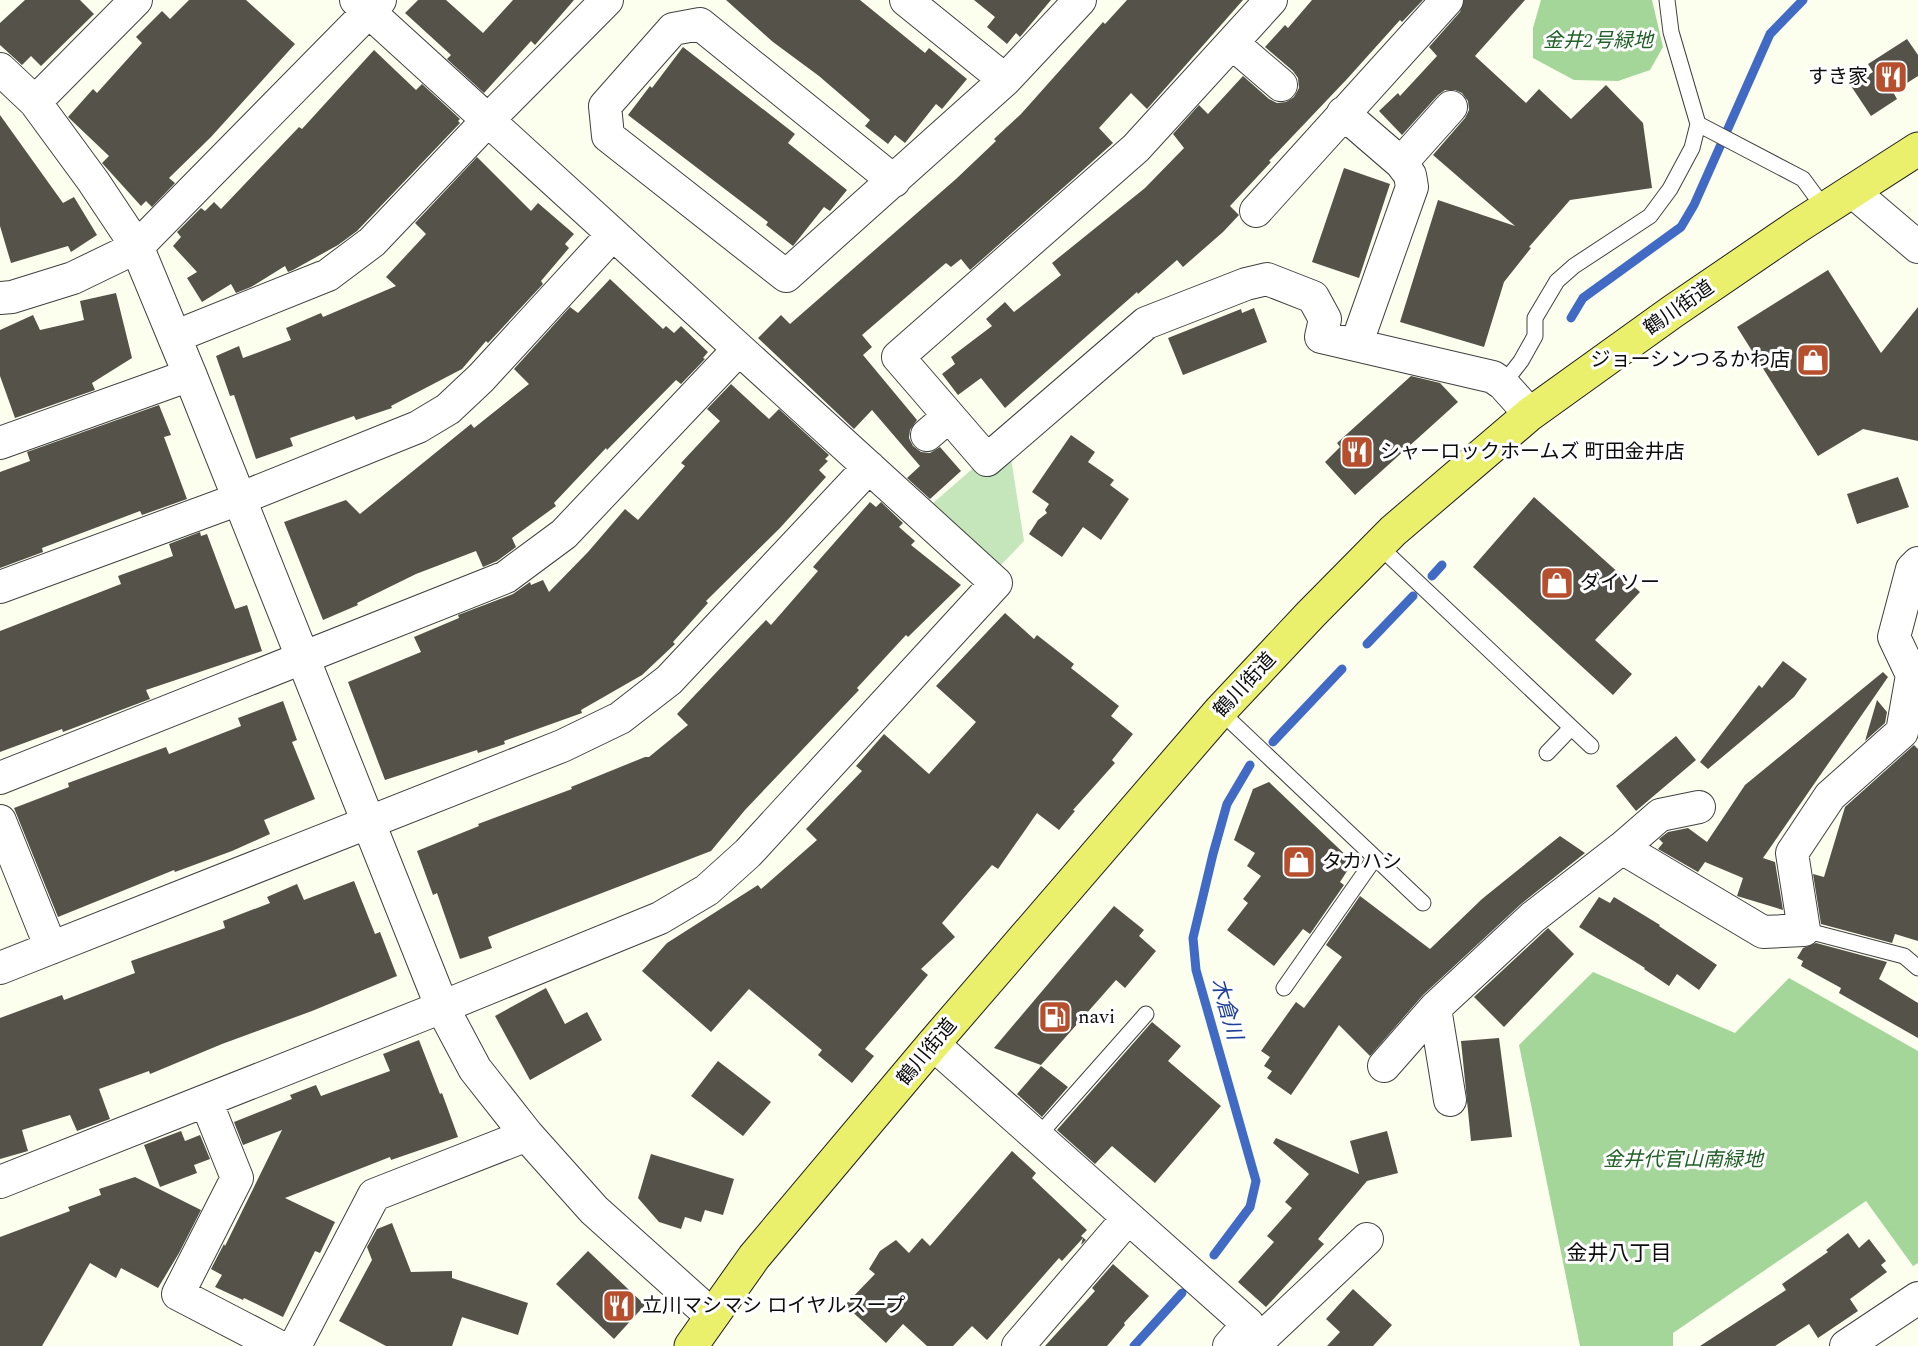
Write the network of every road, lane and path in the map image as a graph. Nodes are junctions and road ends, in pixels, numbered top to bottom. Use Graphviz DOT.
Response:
graph roads {
  1 [pos="136,0"];
  2 [pos="607,0"];
  3 [pos="906,0"];
  4 [pos="1080,0"];
  5 [pos="1271,0"];
  6 [pos="1447,0"];
  7 [pos="1667,0"];
  8 [pos="368,4"];
  9 [pos="1232,43"];
  10 [pos="0,69"];
  11 [pos="1005,80"];
  12 [pos="1281,85"];
  13 [pos="35,102"];
  14 [pos="1450,107"];
  15 [pos="1343,113"];
  16 [pos="488,120"];
  17 [pos="1703,127"];
  18 [pos="1918,149"];
  19 [pos="1401,163"];
  20 [pos="894,181"];
  21 [pos="1852,191"];
  22 [pos="1825,209"];
  23 [pos="1256,211"];
  24 [pos="613,234"];
  25 [pos="136,247"];
  26 [pos="1918,247"];
  27 [pos="0,298"];
  28 [pos="174,337"];
  29 [pos="1356,345"];
  30 [pos="739,349"];
  31 [pos="190,375"];
  32 [pos="1503,384"];
  33 [pos="1530,414"];
  34 [pos="0,443"];
  35 [pos="869,467"];
  36 [pos="239,499"];
  37 [pos="1379,546"];
  38 [pos="1918,562"];
  39 [pos="0,587"];
  40 [pos="302,657"];
  41 [pos="1915,680"];
  42 [pos="1220,711"];
  43 [pos="1571,728"];
  44 [pos="1591,746"];
  45 [pos="1547,753"];
  46 [pos="0,778"];
  47 [pos="1699,807"];
  48 [pos="0,821"];
  49 [pos="368,822"];
  50 [pos="1622,848"];
  51 [pos="1375,858"];
  52 [pos="1423,903"];
  53 [pos="1804,930"];
  54 [pos="51,948"];
  55 [pos="0,968"];
  56 [pos="1918,968"];
  57 [pos="1284,988"];
  58 [pos="442,1007"];
  59 [pos="1435,1008"];
  60 [pos="1146,1014"];
  61 [pos="933,1044"];
  62 [pos="1384,1066"];
  63 [pos="1450,1100"];
  64 [pos="206,1101"];
  65 [pos="527,1135"];
  66 [pos="1038,1136"];
  67 [pos="0,1182"];
  68 [pos="1128,1218"];
  69 [pos="1366,1239"];
  70 [pos="1918,1298"];
  71 [pos="711,1315"];
  72 [pos="1236,1339"];
  73 [pos="278,1346"];
  74 [pos="295,1346"];
  75 [pos="691,1346"];
  76 [pos="1018,1346"];
  77 [pos="1846,1346"];
  1 -- 13 [label="street"];
  2 -- 16 [label="street"];
  3 -- 11 [label="street"];
  4 -- 11 [label="street"];
  5 -- 9 [label="street"];
  6 -- 15 [label="street"];
  7 -- 17 [label="lane"];
  8 -- 16 [label="street"];
  8 -- 25 [label="street"];
  9 -- 12 [label="street"];
  9 -- 29 [label="street"];
  10 -- 13 [label="street"];
  11 -- 20 [label="street"];
  13 -- 25 [label="street"];
  14 -- 19 [label="street"];
  15 -- 19 [label="street"];
  15 -- 23 [label="street"];
  16 -- 24 [label="street"];
  16 -- 28 [label="street"];
  17 -- 22 [label="lane"];
  17 -- 32 [label="lane"];
  18 -- 21 [label="main road, 鶴川街道"];
  19 -- 29 [label="street"];
  20 -- 20 [label="street"];
  21 -- 22 [label="main road, 鶴川街道"];
  21 -- 26 [label="street"];
  22 -- 33 [label="main road, 鶴川街道"];
  24 -- 30 [label="street"];
  24 -- 36 [label="street"];
  25 -- 27 [label="street"];
  25 -- 28 [label="street"];
  28 -- 31 [label="street"];
  29 -- 32 [label="street"];
  30 -- 35 [label="street"];
  30 -- 40 [label="street"];
  31 -- 34 [label="street"];
  31 -- 36 [label="street"];
  32 -- 33 [label="street"];
  33 -- 37 [label="main road, 鶴川街道"];
  35 -- 49 [label="street"];
  35 -- 58 [label="street"];
  36 -- 39 [label="street"];
  36 -- 40 [label="street"];
  37 -- 42 [label="main road, 鶴川街道"];
  37 -- 43 [label="lane"];
  38 -- 41 [label="street"];
  40 -- 46 [label="street"];
  40 -- 49 [label="street"];
  41 -- 53 [label="street"];
  42 -- 51 [label="lane"];
  42 -- 61 [label="main road, 鶴川街道"];
  43 -- 44 [label="lane"];
  43 -- 45 [label="lane"];
  47 -- 50 [label="street"];
  48 -- 54 [label="street"];
  49 -- 54 [label="street"];
  49 -- 58 [label="street"];
  50 -- 53 [label="street"];
  50 -- 59 [label="street"];
  51 -- 52 [label="lane"];
  51 -- 57 [label="lane"];
  53 -- 56 [label="lane"];
  54 -- 55 [label="street"];
  58 -- 64 [label="street"];
  58 -- 65 [label="street"];
  59 -- 62 [label="street"];
  59 -- 63 [label="street"];
  60 -- 66 [label="lane"];
  61 -- 66 [label="street"];
  61 -- 71 [label="main road, 鶴川街道"];
  64 -- 67 [label="street"];
  64 -- 73 [label="street"];
  65 -- 71 [label="street"];
  65 -- 74 [label="street"];
  66 -- 68 [label="street"];
  68 -- 72 [label="street"];
  68 -- 76 [label="street"];
  69 -- 72 [label="street"];
  70 -- 77 [label="street"];
  71 -- 75 [label="main road, 鶴川街道"];
}
